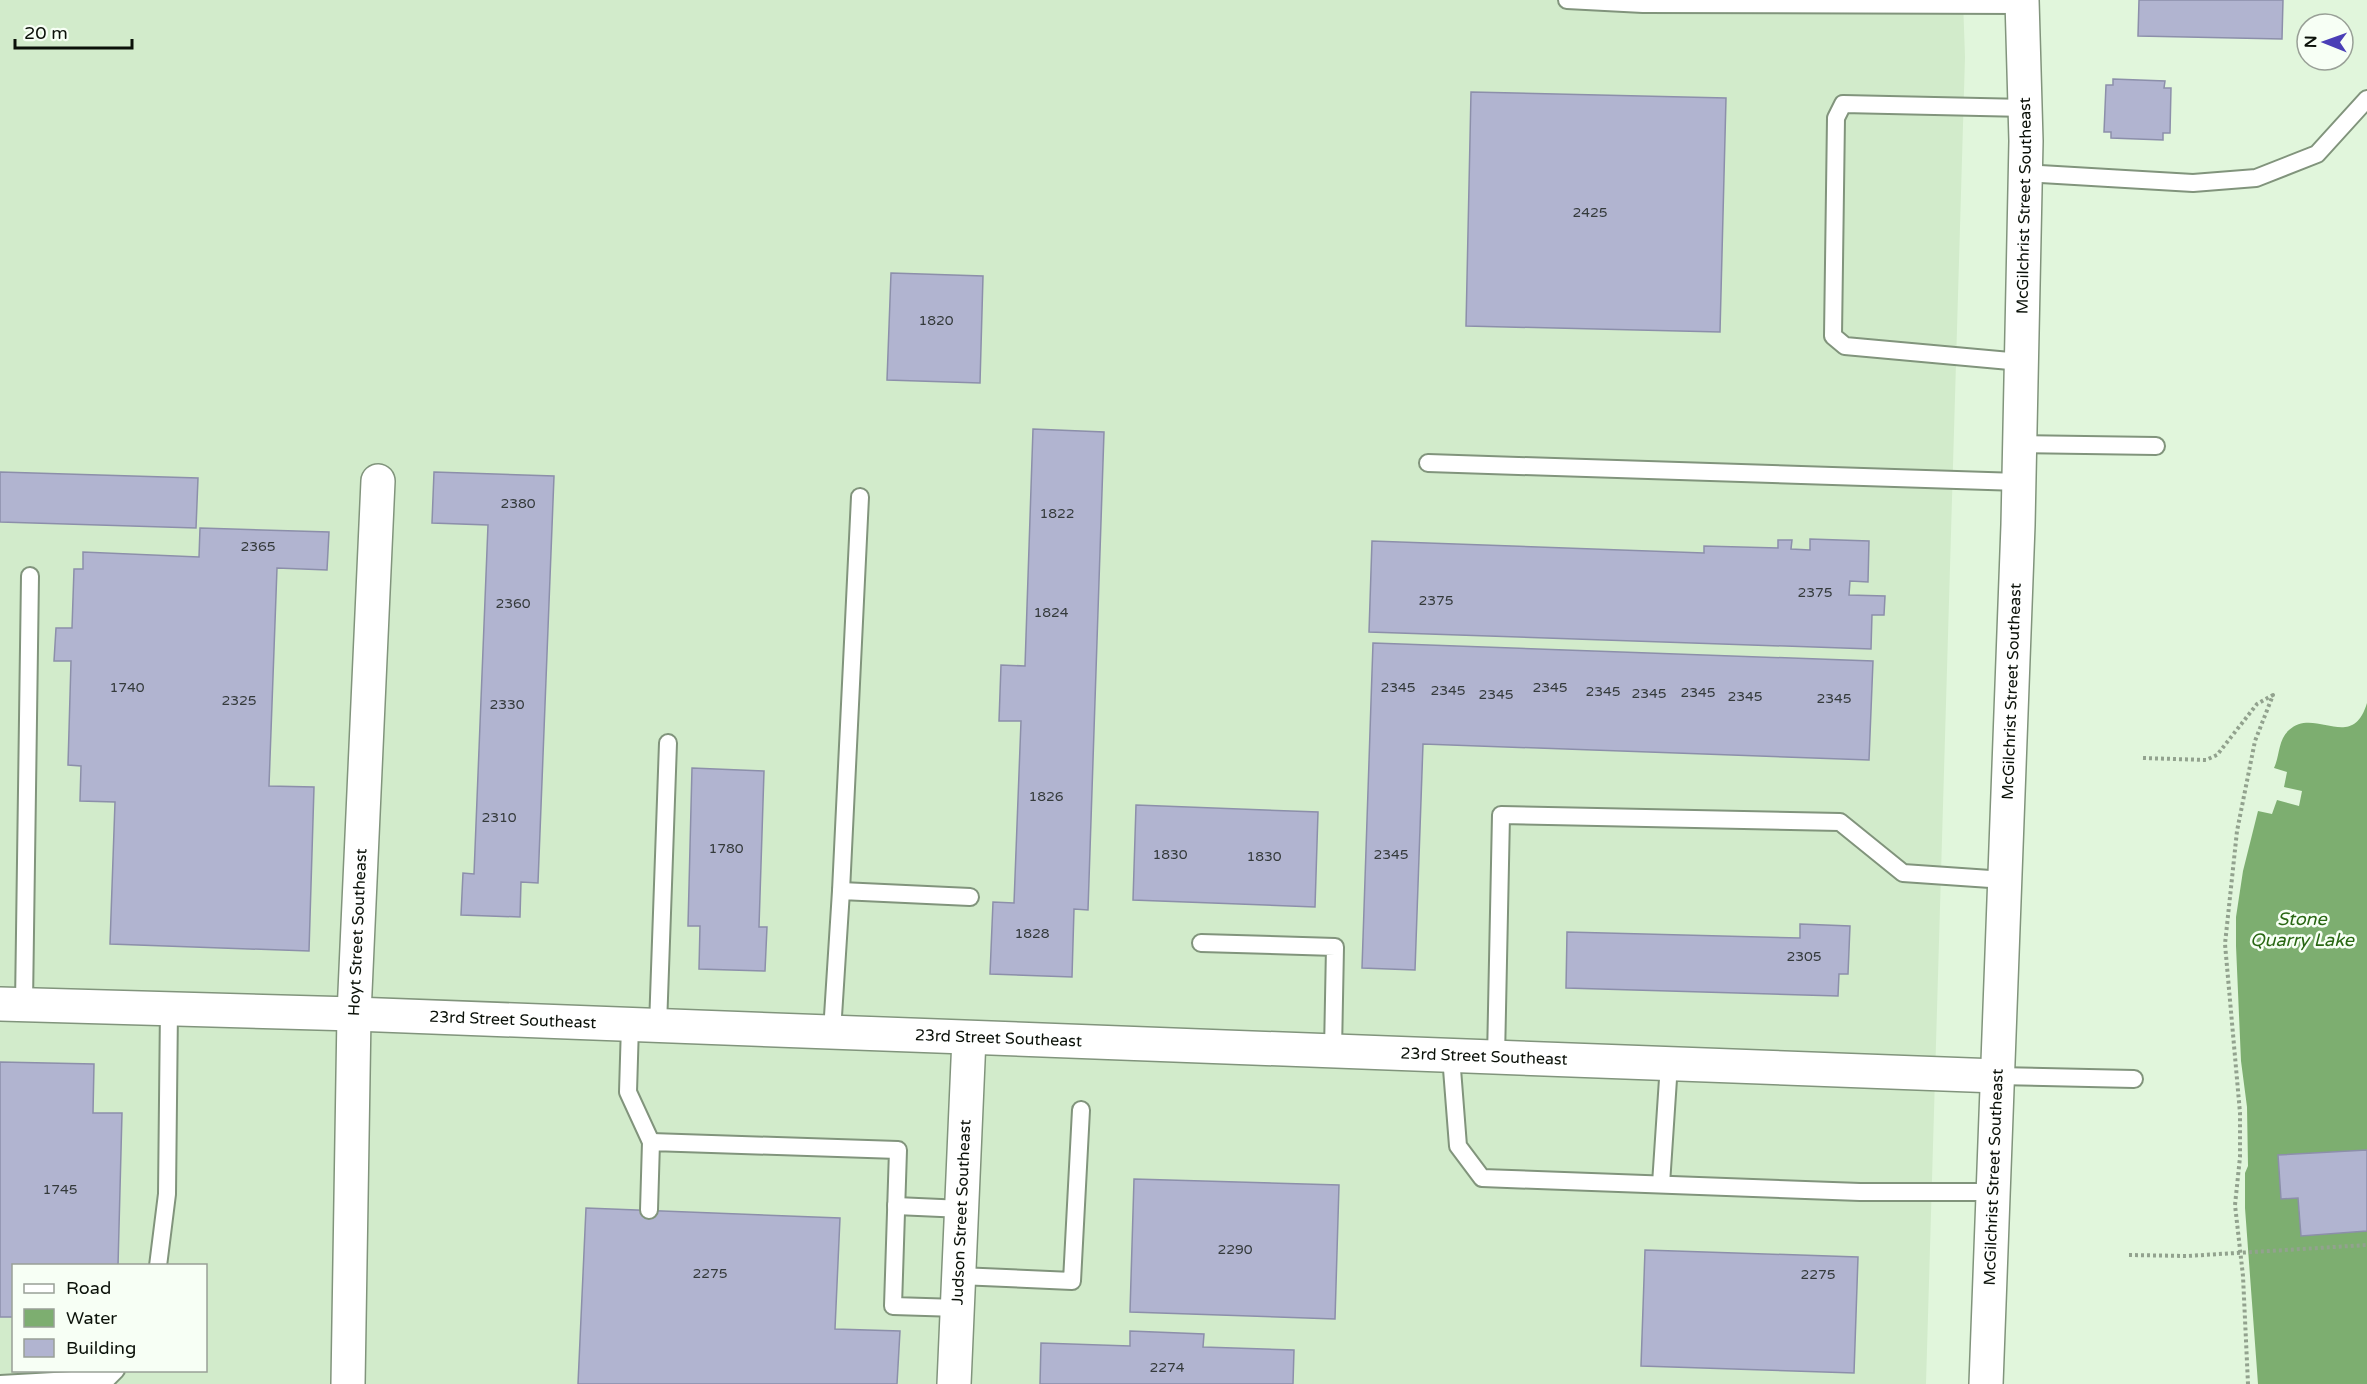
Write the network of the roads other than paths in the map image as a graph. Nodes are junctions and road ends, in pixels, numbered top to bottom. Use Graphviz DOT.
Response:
graph roads {
  1 [pos="1567,0"];
  2 [pos="2022,2"];
  3 [pos="2367,99"];
  4 [pos="2026,108"];
  5 [pos="2025,173"];
  6 [pos="2021,362"];
  7 [pos="2020,444"];
  8 [pos="2156,446"];
  9 [pos="1428,463"];
  10 [pos="378,481"];
  11 [pos="2019,482"];
  12 [pos="860,497"];
  13 [pos="30,576"];
  14 [pos="668,743"];
  15 [pos="2005,880"];
  16 [pos="841,891"];
  17 [pos="970,897"];
  18 [pos="1201,943"];
  19 [pos="12,1004"];
  20 [pos="169,1008"];
  21 [pos="354,1014"];
  22 [pos="644,1025"];
  23 [pos="832,1032"];
  24 [pos="969,1038"];
  25 [pos="1333,1051"];
  26 [pos="1451,1056"];
  27 [pos="1496,1058"];
  28 [pos="1669,1064"];
  29 [pos="1997,1076"];
  30 [pos="2134,1079"];
  31 [pos="1081,1110"];
  32 [pos="651,1142"];
  33 [pos="1661,1185"];
  34 [pos="1993,1192"];
  35 [pos="896,1206"];
  36 [pos="963,1209"];
  37 [pos="649,1210"];
  38 [pos="158,1264"];
  39 [pos="959,1292"];
  40 [pos="115,1372"];
  41 [pos="0,1384"];
  42 [pos="348,1384"];
  43 [pos="954,1384"];
  44 [pos="1986,1384"];
  1 -- 2 [label="lane"];
  2 -- 4 [label="street, McGilchrist Street Southeast"];
  3 -- 5 [label="lane"];
  4 -- 5 [label="street, McGilchrist Street Southeast"];
  4 -- 6 [label="lane"];
  5 -- 6 [label="street, McGilchrist Street Southeast"];
  6 -- 7 [label="street, McGilchrist Street Southeast"];
  7 -- 8 [label="lane"];
  7 -- 11 [label="street, McGilchrist Street Southeast"];
  9 -- 11 [label="lane"];
  10 -- 21 [label="street, Hoyt Street Southeast"];
  11 -- 15 [label="street, McGilchrist Street Southeast"];
  12 -- 16 [label="lane"];
  13 -- 19 [label="lane"];
  14 -- 22 [label="lane"];
  15 -- 27 [label="lane"];
  15 -- 29 [label="street, McGilchrist Street Southeast"];
  16 -- 17 [label="lane"];
  16 -- 23 [label="lane"];
  18 -- 25 [label="lane"];
  19 -- 20 [label="street, 23rd Street Southeast"];
  20 -- 21 [label="street, 23rd Street Southeast"];
  20 -- 38 [label="lane"];
  21 -- 22 [label="street, 23rd Street Southeast"];
  21 -- 42 [label="street, Hoyt Street Southeast"];
  22 -- 23 [label="street, 23rd Street Southeast"];
  22 -- 32 [label="lane"];
  23 -- 24 [label="street, 23rd Street Southeast"];
  24 -- 25 [label="street, 23rd Street Southeast"];
  24 -- 36 [label="street, Judson Street Southeast"];
  25 -- 26 [label="street, 23rd Street Southeast"];
  26 -- 27 [label="street, 23rd Street Southeast"];
  26 -- 33 [label="lane"];
  27 -- 28 [label="street, 23rd Street Southeast"];
  28 -- 29 [label="street, 23rd Street Southeast"];
  28 -- 33 [label="lane"];
  29 -- 30 [label="lane"];
  29 -- 34 [label="street, McGilchrist Street Southeast"];
  31 -- 39 [label="lane"];
  32 -- 35 [label="lane"];
  32 -- 37 [label="lane"];
  33 -- 34 [label="lane"];
  34 -- 44 [label="street, McGilchrist Street Southeast"];
  35 -- 36 [label="lane"];
  35 -- 39 [label="lane"];
  36 -- 39 [label="street, Judson Street Southeast"];
  39 -- 43 [label="street, Judson Street Southeast"];
  40 -- 41 [label="lane"];
}
